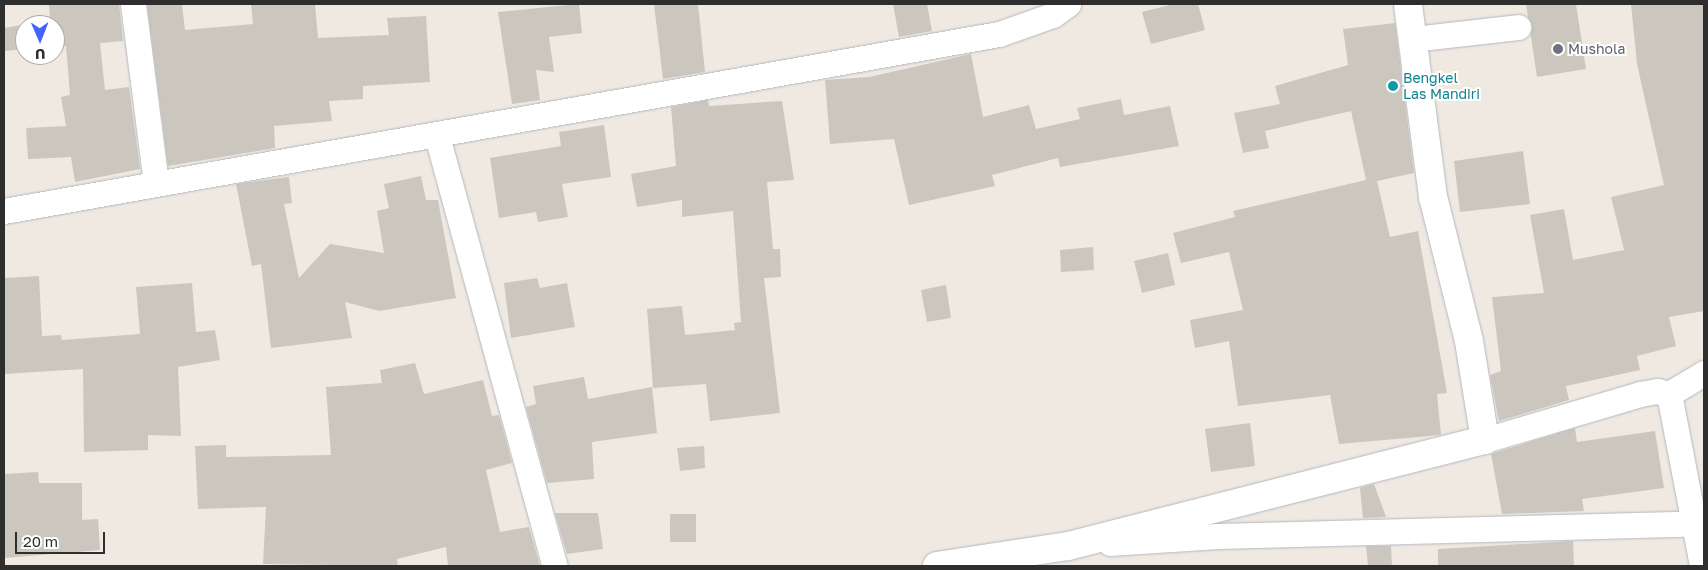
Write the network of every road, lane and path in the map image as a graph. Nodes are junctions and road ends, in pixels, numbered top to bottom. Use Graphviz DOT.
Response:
graph roads {
  1 [pos="133,4"];
  2 [pos="1068,4"];
  3 [pos="1408,4"];
  4 [pos="1518,27"];
  5 [pos="1413,39"];
  6 [pos="437,136"];
  7 [pos="156,183"];
  8 [pos="4,211"];
  9 [pos="1704,373"];
  10 [pos="1670,394"];
  11 [pos="1485,440"];
  12 [pos="1701,523"];
  13 [pos="1068,546"];
  14 [pos="555,566"];
  15 [pos="937,566"];
  16 [pos="1702,566"];
  1 -- 7 [label="street"];
  2 -- 6 [label="street"];
  3 -- 5 [label="street"];
  4 -- 5 [label="street"];
  5 -- 11 [label="street"];
  6 -- 7 [label="street"];
  6 -- 14 [label="street"];
  7 -- 8 [label="street"];
  9 -- 10 [label="street"];
  10 -- 11 [label="street"];
  10 -- 12 [label="street"];
  11 -- 13 [label="street"];
  12 -- 13 [label="street"];
  12 -- 16 [label="street"];
  13 -- 15 [label="street"];
}
